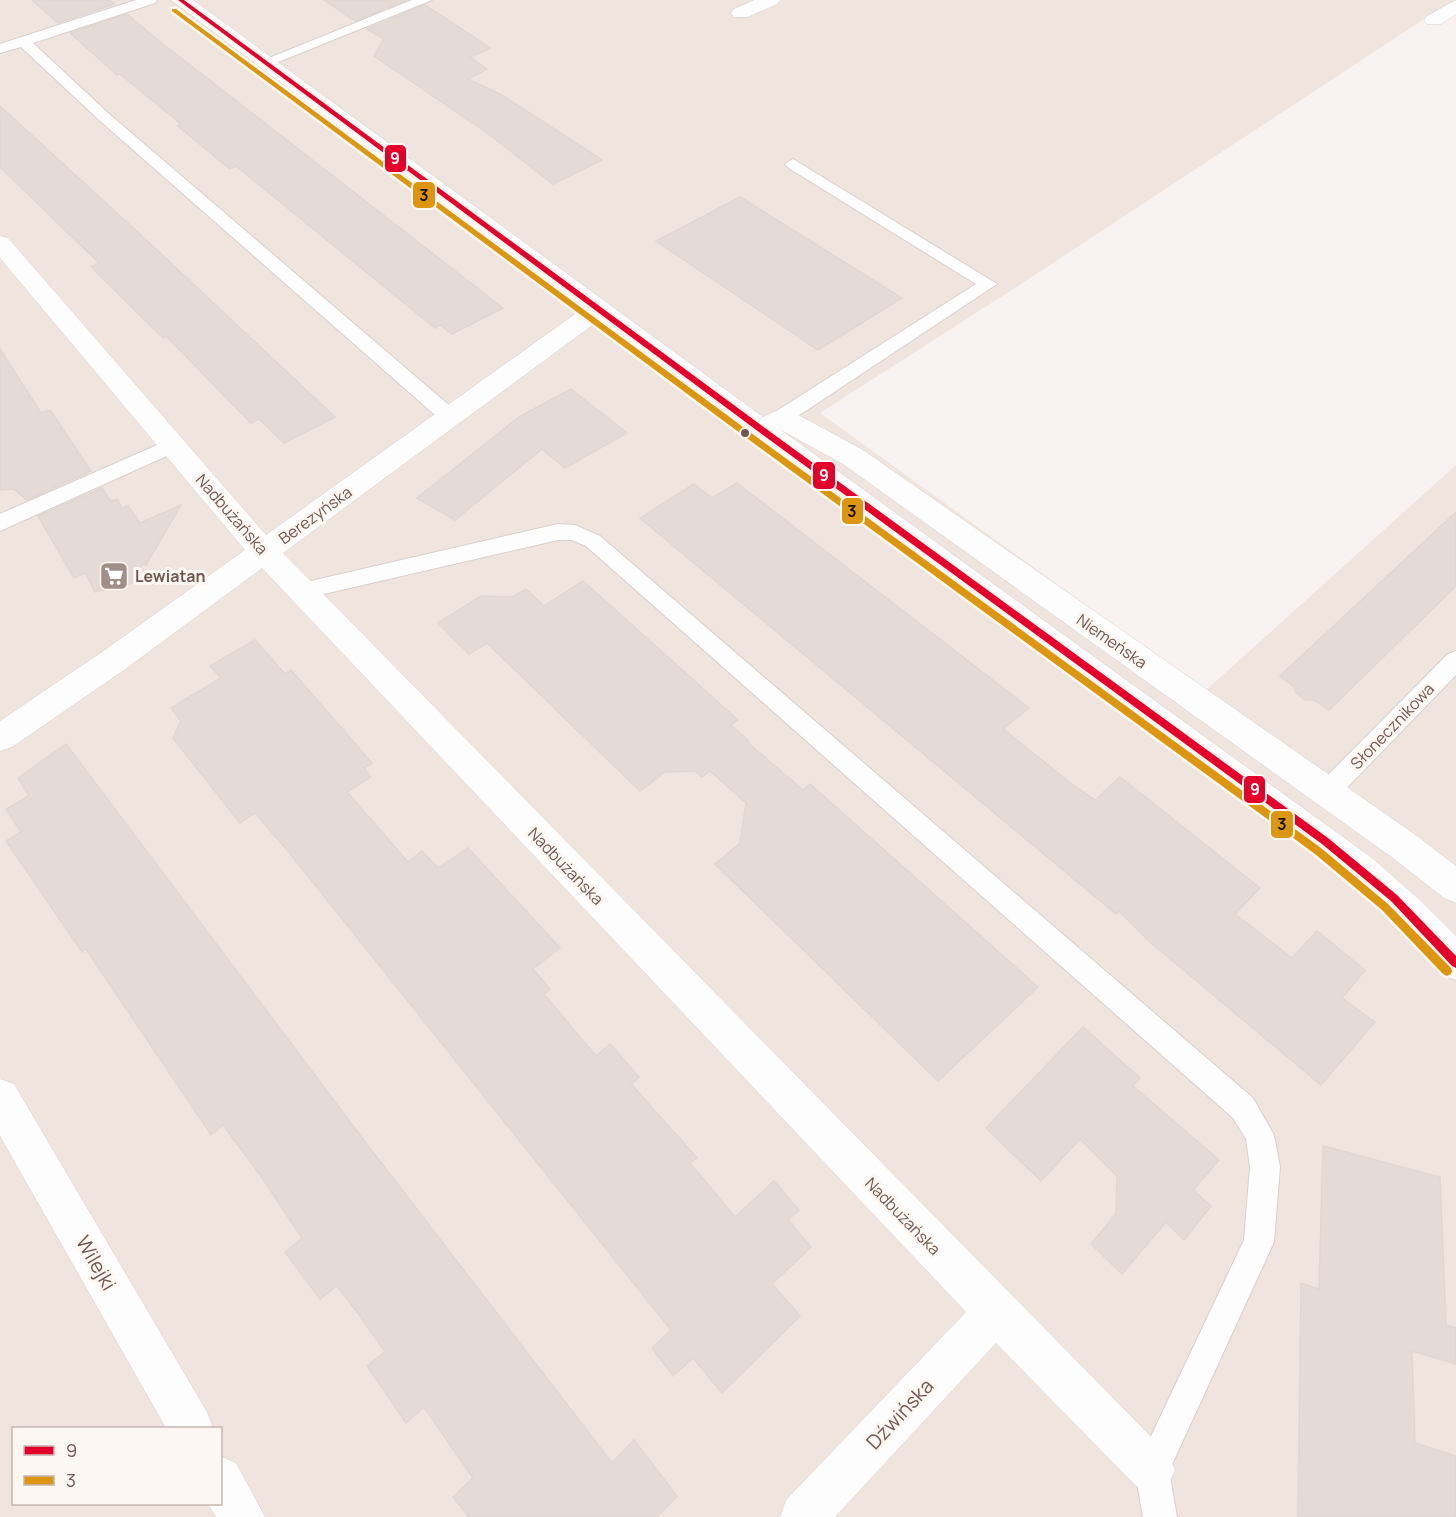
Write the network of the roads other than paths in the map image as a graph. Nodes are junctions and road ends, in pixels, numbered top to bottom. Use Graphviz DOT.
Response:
graph roads {
  1 [pos="150,0"];
  2 [pos="181,0"];
  3 [pos="425,0"];
  4 [pos="770,0"];
  5 [pos="1456,6"];
  6 [pos="741,13"];
  7 [pos="1434,20"];
  8 [pos="25,43"];
  9 [pos="0,49"];
  10 [pos="266,62"];
  11 [pos="793,164"];
  12 [pos="0,243"];
  13 [pos="599,308"];
  14 [pos="450,417"];
  15 [pos="772,423"];
  16 [pos="172,445"];
  17 [pos="0,523"];
  18 [pos="264,552"];
  19 [pos="302,591"];
  20 [pos="1456,660"];
  21 [pos="0,738"];
  22 [pos="1327,792"];
  23 [pos="1456,887"];
  24 [pos="1456,963"];
  25 [pos="0,1098"];
  26 [pos="996,1312"];
  27 [pos="190,1427"];
  28 [pos="1152,1470"];
  29 [pos="222,1482"];
  30 [pos="242,1517"];
  31 [pos="803,1517"];
  32 [pos="1160,1517"];
  1 -- 8 [label="lane"];
  2 -- 10 [label="street, Niemeńska"];
  3 -- 10 [label="lane"];
  4 -- 6 [label="street"];
  5 -- 7 [label="street"];
  8 -- 9 [label="lane"];
  8 -- 14 [label="lane"];
  10 -- 13 [label="street, Niemeńska"];
  11 -- 15 [label="lane"];
  12 -- 16 [label="street, Nadbużańska"];
  13 -- 14 [label="street, Berezyńska"];
  13 -- 15 [label="street, Niemeńska"];
  14 -- 18 [label="street, Berezyńska"];
  15 -- 22 [label="street, Niemeńska"];
  15 -- 24 [label="street, Niemeńska"];
  16 -- 17 [label="lane"];
  16 -- 18 [label="street, Nadbużańska"];
  18 -- 19 [label="street, Nadbużańska"];
  18 -- 21 [label="street, Berezyńska"];
  19 -- 26 [label="street, Nadbużańska"];
  19 -- 28 [label="lane"];
  20 -- 22 [label="lane, Słonecznikowa"];
  22 -- 23 [label="street, Niemeńska"];
  25 -- 27 [label="street, Wilejki"];
  26 -- 28 [label="street, Nadbużańska"];
  26 -- 31 [label="street, Dźwińska"];
  28 -- 32 [label="lane"];
  29 -- 30 [label="street"];
}
